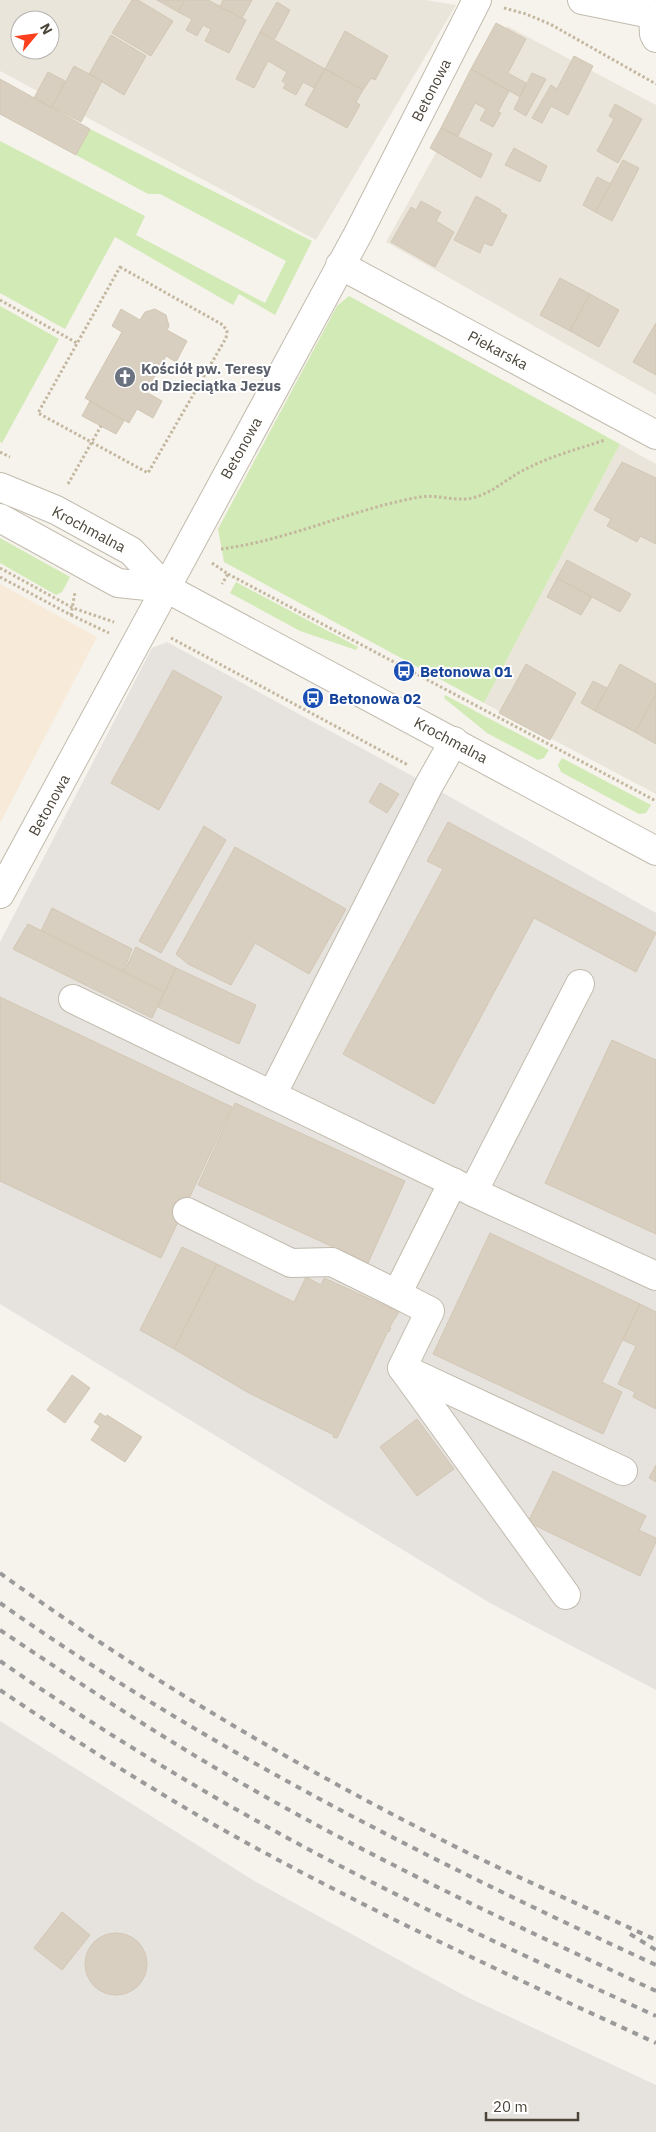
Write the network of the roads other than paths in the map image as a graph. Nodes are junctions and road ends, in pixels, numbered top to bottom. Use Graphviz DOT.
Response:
graph roads {
  1 [pos="582,0"];
  2 [pos="488,4"];
  3 [pos="655,22"];
  4 [pos="340,265"];
  5 [pos="656,435"];
  6 [pos="0,487"];
  7 [pos="0,518"];
  8 [pos="166,588"];
  9 [pos="454,740"];
  10 [pos="656,851"];
  11 [pos="0,894"];
  12 [pos="580,984"];
  13 [pos="73,999"];
  14 [pos="272,1095"];
  15 [pos="463,1187"];
  16 [pos="187,1212"];
  17 [pos="656,1276"];
  18 [pos="397,1294"];
  19 [pos="402,1368"];
  20 [pos="623,1471"];
  21 [pos="566,1595"];
  1 -- 3 [label="street"];
  2 -- 4 [label="street, Betonowa"];
  4 -- 5 [label="street, Piekarska"];
  4 -- 8 [label="street, Betonowa"];
  6 -- 8 [label="street, Krochmalna"];
  7 -- 8 [label="street, Krochmalna"];
  8 -- 9 [label="street, Krochmalna"];
  8 -- 11 [label="street, Betonowa"];
  9 -- 10 [label="street, Krochmalna"];
  9 -- 14 [label="street"];
  12 -- 15 [label="street"];
  13 -- 14 [label="street"];
  14 -- 15 [label="street"];
  15 -- 17 [label="street"];
  15 -- 18 [label="street"];
  16 -- 18 [label="street"];
  18 -- 19 [label="street"];
  19 -- 20 [label="street"];
  19 -- 21 [label="street"];
}
